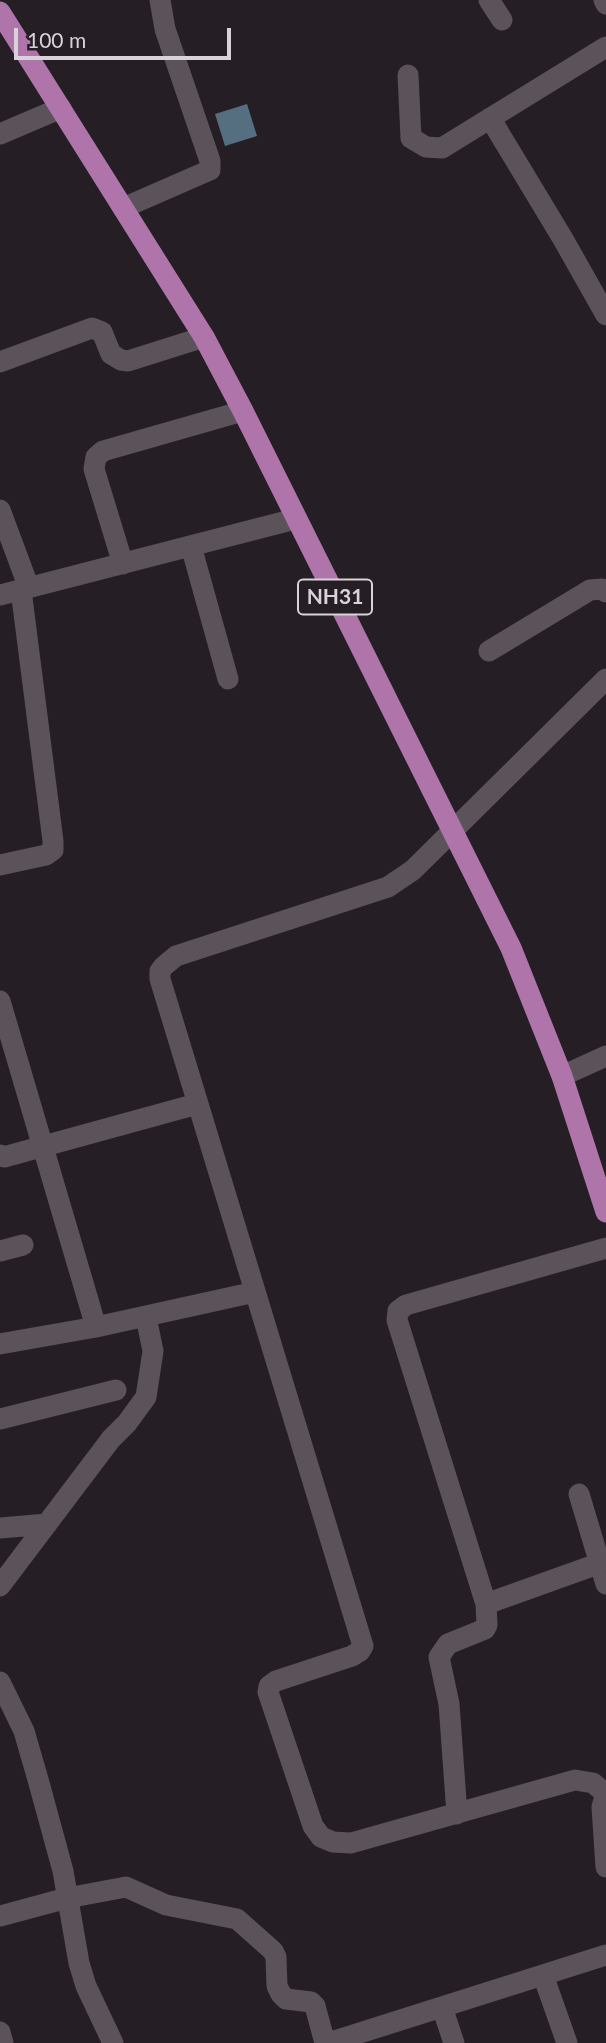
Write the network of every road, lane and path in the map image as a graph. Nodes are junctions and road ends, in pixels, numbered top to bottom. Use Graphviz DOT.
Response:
graph roads {
  1 [pos="160,0"];
  2 [pos="489,0"];
  3 [pos="0,12"];
  4 [pos="502,20"];
  5 [pos="606,47"];
  6 [pos="408,75"];
  7 [pos="61,108"];
  8 [pos="490,118"];
  9 [pos="0,134"];
  10 [pos="123,208"];
  11 [pos="606,315"];
  12 [pos="204,337"];
  13 [pos="0,362"];
  14 [pos="243,411"];
  15 [pos="0,510"];
  16 [pos="295,519"];
  17 [pos="191,546"];
  18 [pos="123,564"];
  19 [pos="25,589"];
  20 [pos="606,592"];
  21 [pos="0,595"];
  22 [pos="489,652"];
  23 [pos="228,679"];
  24 [pos="606,679"];
  25 [pos="453,829"];
  26 [pos="0,866"];
  27 [pos="0,1001"];
  28 [pos="606,1056"];
  29 [pos="562,1076"];
  30 [pos="197,1104"];
  31 [pos="42,1145"];
  32 [pos="1,1158"];
  33 [pos="606,1212"];
  34 [pos="23,1245"];
  35 [pos="606,1248"];
  36 [pos="0,1251"];
  37 [pos="255,1293"];
  38 [pos="146,1317"];
  39 [pos="96,1327"];
  40 [pos="0,1344"];
  41 [pos="0,1419"];
  42 [pos="127,1423"];
  43 [pos="579,1493"];
  44 [pos="47,1524"];
  45 [pos="0,1528"];
  46 [pos="603,1562"];
  47 [pos="606,1584"];
  48 [pos="0,1586"];
  49 [pos="486,1604"];
  50 [pos="0,1682"];
  51 [pos="605,1793"];
  52 [pos="457,1814"];
  53 [pos="606,1867"];
  54 [pos="67,1898"];
  55 [pos="0,1916"];
  56 [pos="606,1955"];
  57 [pos="543,1975"];
  58 [pos="442,2007"];
  59 [pos="0,2032"];
  60 [pos="359,2038"];
  61 [pos="3,2043"];
  62 [pos="113,2043"];
  63 [pos="327,2043"];
  64 [pos="454,2043"];
  65 [pos="567,2043"];
  1 -- 10 [label="street"];
  2 -- 4 [label="street"];
  3 -- 7 [label="highway, NH31"];
  5 -- 8 [label="street"];
  6 -- 8 [label="street"];
  7 -- 9 [label="street"];
  7 -- 10 [label="highway, NH31"];
  8 -- 11 [label="street"];
  10 -- 12 [label="highway, NH31"];
  12 -- 13 [label="street"];
  12 -- 14 [label="highway, NH31"];
  14 -- 16 [label="highway, NH31"];
  14 -- 18 [label="street"];
  15 -- 19 [label="street"];
  16 -- 17 [label="street"];
  16 -- 25 [label="highway, NH31"];
  17 -- 18 [label="street"];
  17 -- 23 [label="street"];
  18 -- 19 [label="street"];
  19 -- 21 [label="street"];
  19 -- 26 [label="street"];
  20 -- 22 [label="street"];
  24 -- 25 [label="street"];
  25 -- 29 [label="highway, NH31"];
  25 -- 30 [label="street"];
  27 -- 31 [label="street"];
  28 -- 29 [label="street"];
  29 -- 33 [label="highway, NH31"];
  30 -- 31 [label="street"];
  30 -- 37 [label="street"];
  31 -- 32 [label="street"];
  31 -- 39 [label="street"];
  34 -- 36 [label="street"];
  35 -- 49 [label="street"];
  37 -- 38 [label="street"];
  37 -- 52 [label="street"];
  38 -- 39 [label="street"];
  38 -- 42 [label="street"];
  39 -- 40 [label="street"];
  41 -- 42 [label="street"];
  42 -- 44 [label="street"];
  43 -- 46 [label="street"];
  44 -- 45 [label="street"];
  44 -- 48 [label="street"];
  46 -- 47 [label="street"];
  46 -- 49 [label="street"];
  49 -- 52 [label="street"];
  50 -- 54 [label="street"];
  51 -- 52 [label="street"];
  51 -- 53 [label="street"];
  54 -- 55 [label="street"];
  54 -- 62 [label="street"];
  54 -- 63 [label="street"];
  56 -- 57 [label="street"];
  57 -- 58 [label="street"];
  57 -- 65 [label="street"];
  58 -- 60 [label="street"];
  58 -- 64 [label="street"];
  59 -- 61 [label="street"];
  60 -- 63 [label="street"];
}
